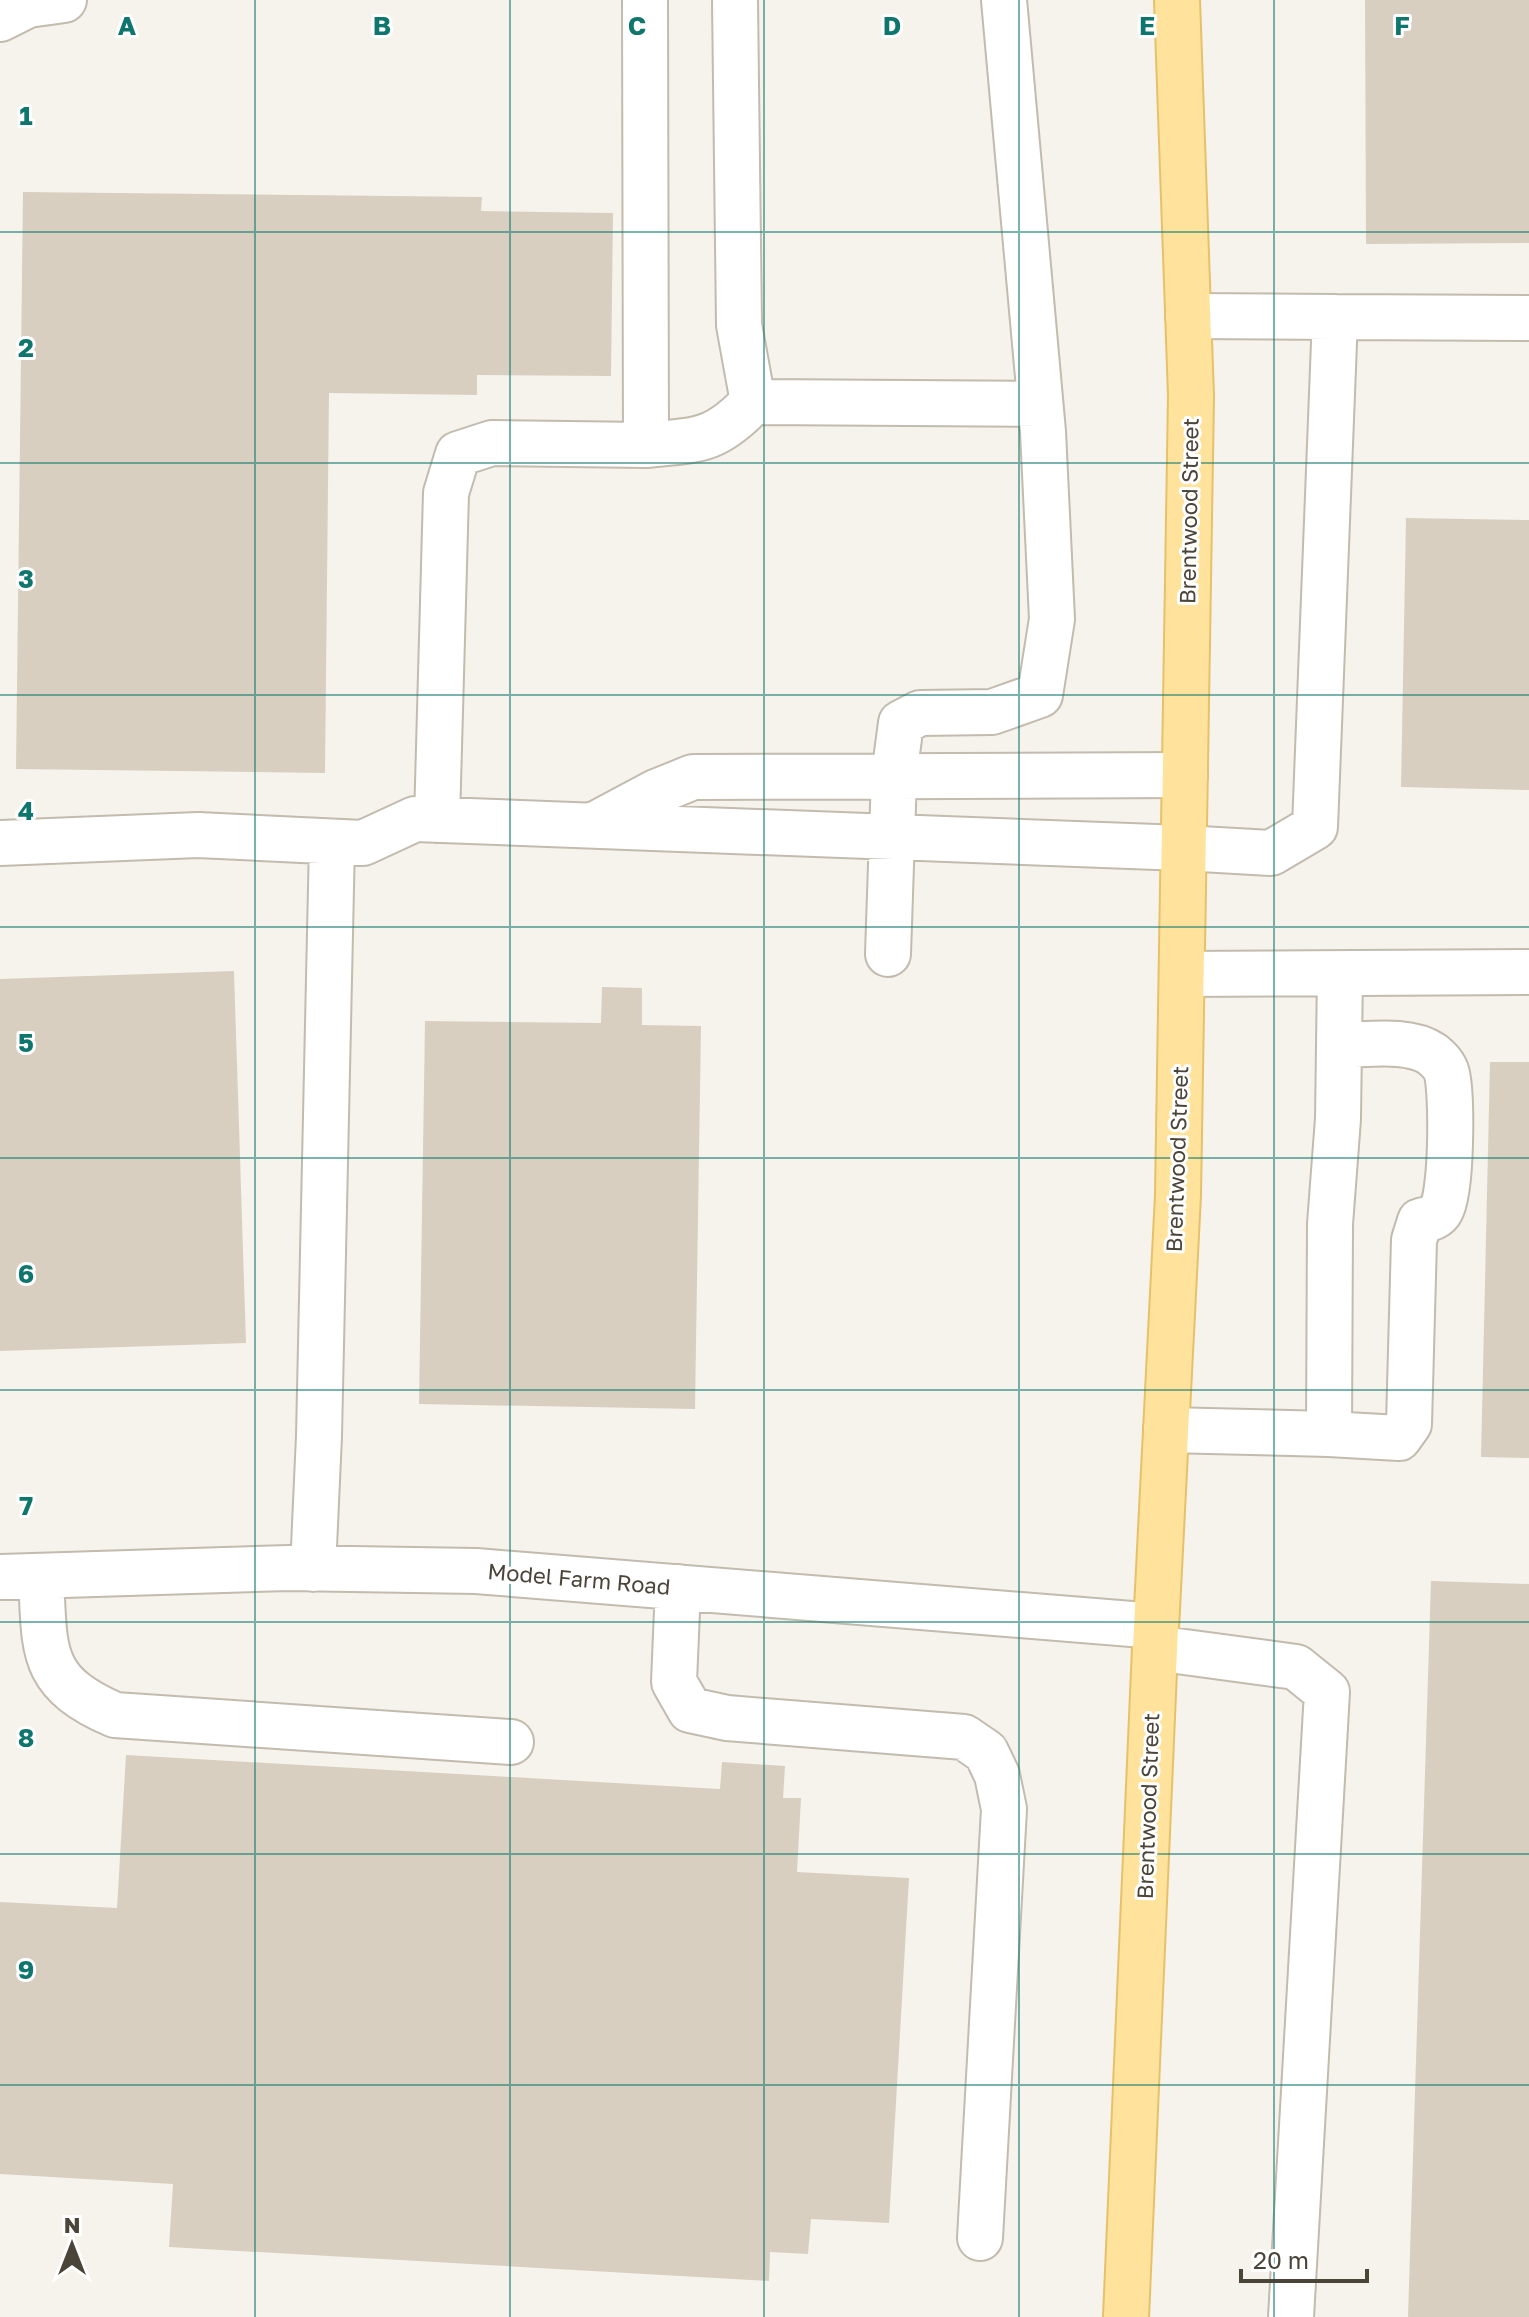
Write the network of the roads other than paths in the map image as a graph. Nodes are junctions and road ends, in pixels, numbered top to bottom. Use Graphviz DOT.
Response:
graph roads {
  1 [pos="64,0"];
  2 [pos="645,0"];
  3 [pos="735,0"];
  4 [pos="1004,0"];
  5 [pos="1177,0"];
  6 [pos="0,19"];
  7 [pos="1188,316"];
  8 [pos="1335,317"];
  9 [pos="1529,318"];
  10 [pos="753,402"];
  11 [pos="1040,404"];
  12 [pos="646,445"];
  13 [pos="1185,775"];
  14 [pos="894,776"];
  15 [pos="437,820"];
  16 [pos="594,825"];
  17 [pos="892,837"];
  18 [pos="332,842"];
  19 [pos="0,843"];
  20 [pos="1183,848"];
  21 [pos="888,954"];
  22 [pos="1529,972"];
  23 [pos="1182,974"];
  24 [pos="1340,974"];
  25 [pos="1340,1045"];
  26 [pos="1166,1430"];
  27 [pos="1329,1434"];
  28 [pos="313,1569"];
  29 [pos="21,1576"];
  30 [pos="678,1587"];
  31 [pos="1155,1637"];
  32 [pos="511,1742"];
  33 [pos="980,2238"];
  34 [pos="1126,2317"];
  35 [pos="1291,2317"];
  1 -- 6 [label="street"];
  2 -- 12 [label="street"];
  3 -- 10 [label="street"];
  4 -- 11 [label="street"];
  5 -- 7 [label="main road, Brentwood Street"];
  7 -- 8 [label="street"];
  7 -- 13 [label="main road, Brentwood Street"];
  8 -- 9 [label="street"];
  8 -- 20 [label="street"];
  10 -- 11 [label="street"];
  10 -- 12 [label="street"];
  11 -- 14 [label="street"];
  12 -- 15 [label="street"];
  13 -- 14 [label="street"];
  13 -- 20 [label="main road, Brentwood Street"];
  14 -- 16 [label="street"];
  14 -- 17 [label="street"];
  15 -- 16 [label="street"];
  15 -- 18 [label="street"];
  16 -- 17 [label="street"];
  17 -- 20 [label="street"];
  17 -- 21 [label="street"];
  18 -- 19 [label="street"];
  18 -- 28 [label="street"];
  20 -- 23 [label="main road, Brentwood Street"];
  22 -- 24 [label="street"];
  23 -- 24 [label="street"];
  23 -- 26 [label="main road, Brentwood Street"];
  24 -- 25 [label="street"];
  25 -- 27 [label="street"];
  25 -- 27 [label="street"];
  26 -- 27 [label="street"];
  26 -- 31 [label="main road, Brentwood Street"];
  28 -- 29 [label="street, Model Farm Road"];
  28 -- 30 [label="street, Model Farm Road"];
  29 -- 32 [label="street"];
  30 -- 31 [label="street, Model Farm Road"];
  30 -- 33 [label="street"];
  31 -- 34 [label="main road, Brentwood Street"];
  31 -- 35 [label="street, Model Farm Road"];
}
